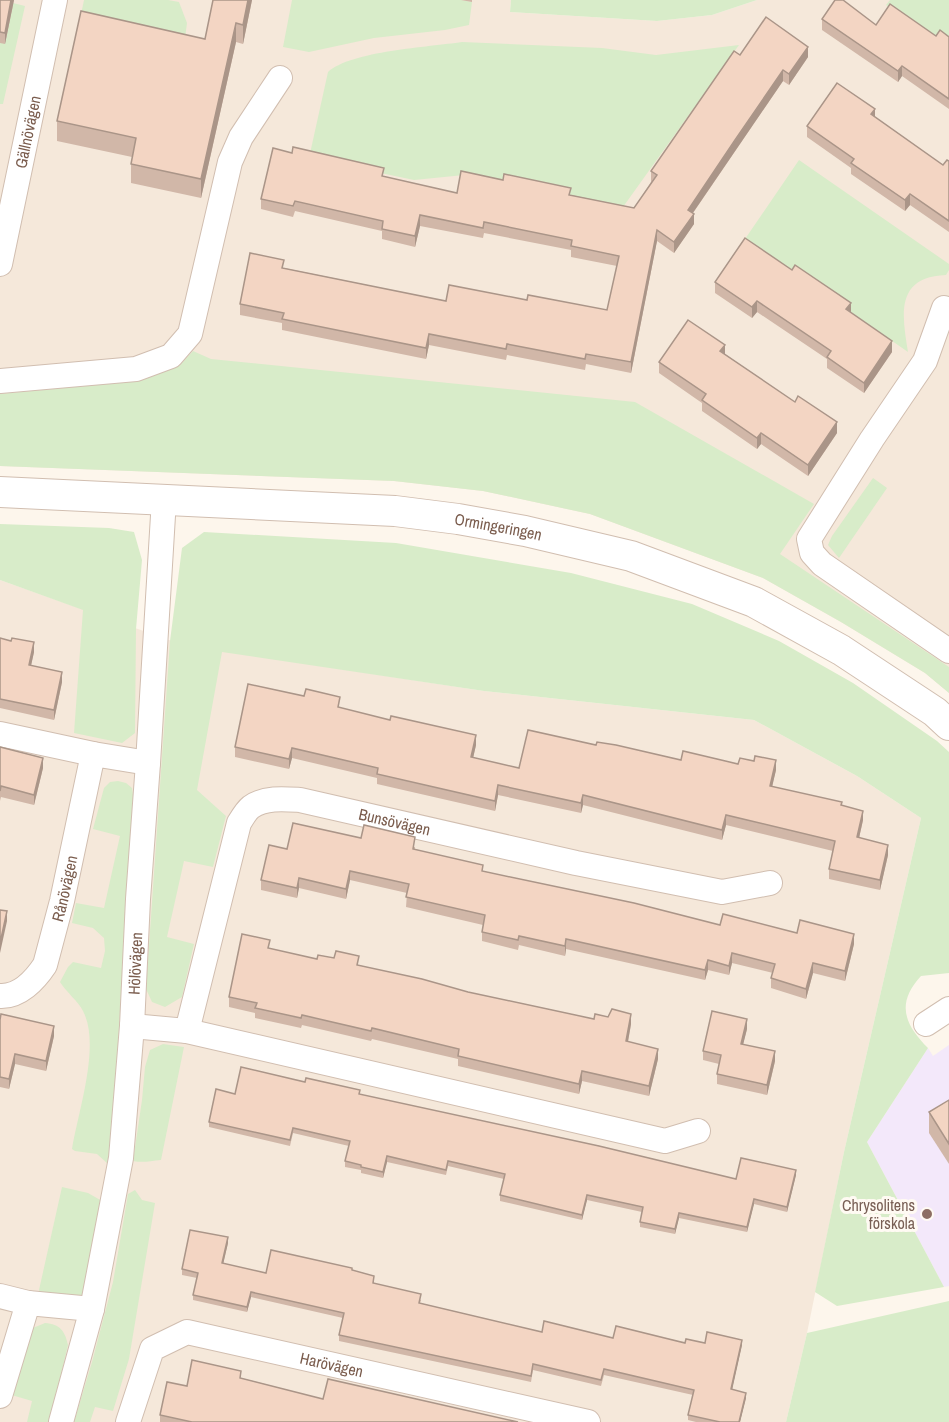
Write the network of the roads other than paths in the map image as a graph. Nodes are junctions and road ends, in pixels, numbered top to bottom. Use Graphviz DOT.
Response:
graph roads {
  1 [pos="55,0"];
  2 [pos="280,78"];
  3 [pos="0,264"];
  4 [pos="944,308"];
  5 [pos="0,381"];
  6 [pos="0,492"];
  7 [pos="164,499"];
  8 [pos="949,651"];
  9 [pos="949,725"];
  10 [pos="0,734"];
  11 [pos="93,754"];
  12 [pos="148,763"];
  13 [pos="770,883"];
  14 [pos="0,996"];
  15 [pos="949,1009"];
  16 [pos="926,1024"];
  17 [pos="132,1026"];
  18 [pos="187,1031"];
  19 [pos="698,1131"];
  20 [pos="0,1296"];
  21 [pos="28,1303"];
  22 [pos="92,1309"];
  23 [pos="0,1396"];
  24 [pos="61,1422"];
  25 [pos="128,1422"];
  26 [pos="588,1422"];
  1 -- 3 [label="street, Gällnövägen"];
  2 -- 5 [label="street"];
  4 -- 8 [label="street"];
  6 -- 7 [label="street, Ormingeringen"];
  7 -- 9 [label="street, Ormingeringen"];
  7 -- 12 [label="street, Hölövägen"];
  10 -- 11 [label="street"];
  11 -- 12 [label="street"];
  11 -- 14 [label="street, Rånövägen"];
  12 -- 17 [label="street, Hölövägen"];
  13 -- 18 [label="street, Bunsövägen"];
  15 -- 16 [label="street"];
  17 -- 18 [label="street"];
  17 -- 22 [label="street, Hölövägen"];
  18 -- 19 [label="street"];
  20 -- 21 [label="street"];
  21 -- 22 [label="street"];
  21 -- 23 [label="street"];
  22 -- 24 [label="street, Hölövägen"];
  25 -- 26 [label="street, Harövägen"];
}
